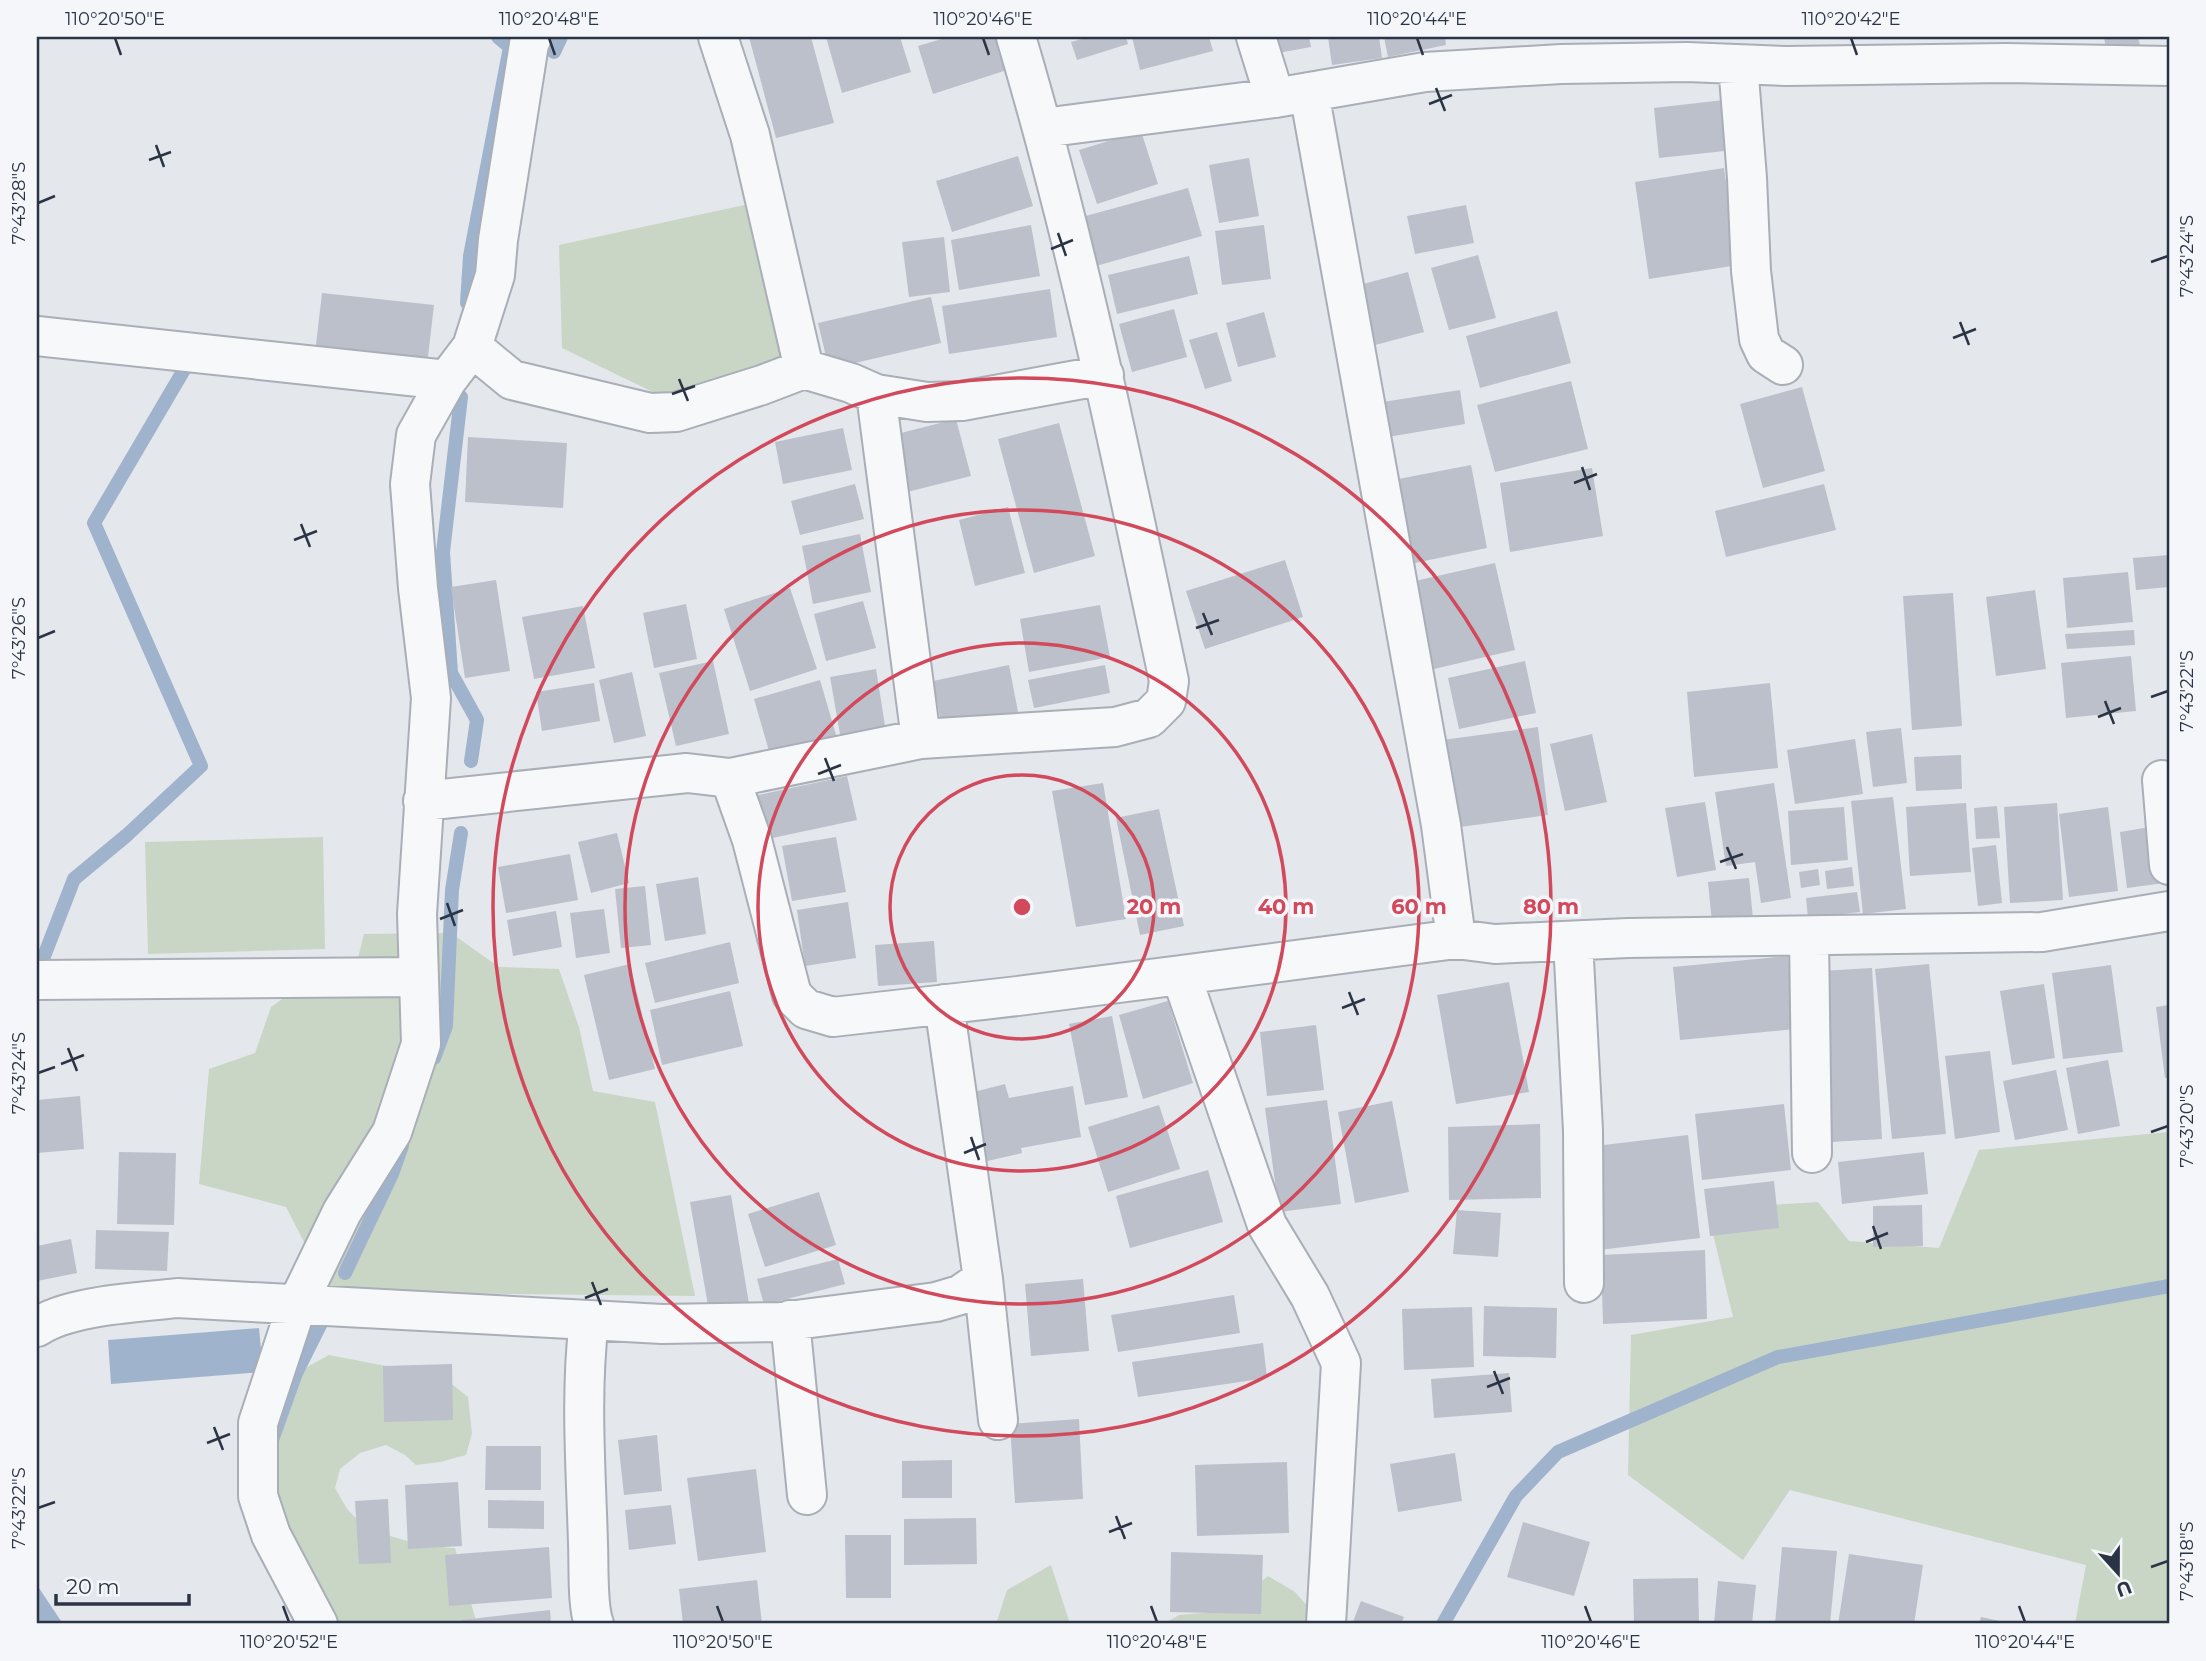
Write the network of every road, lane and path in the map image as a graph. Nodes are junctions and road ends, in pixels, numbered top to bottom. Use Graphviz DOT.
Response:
graph roads {
  1 [pos="532,37"];
  2 [pos="718,37"];
  3 [pos="1016,37"];
  4 [pos="1256,37"];
  5 [pos="2004,50"];
  6 [pos="1784,51"];
  7 [pos="2096,51"];
  8 [pos="1738,64"];
  9 [pos="2169,65"];
  10 [pos="1292,95"];
  11 [pos="1043,128"];
  12 [pos="37,336"];
  13 [pos="472,346"];
  14 [pos="1783,365"];
  15 [pos="804,369"];
  16 [pos="1104,375"];
  17 [pos="447,380"];
  18 [pos="876,394"];
  19 [pos="921,739"];
  20 [pos="730,778"];
  21 [pos="2162,780"];
  22 [pos="423,801"];
  23 [pos="2169,865"];
  24 [pos="2169,911"];
  25 [pos="1809,936"];
  26 [pos="1456,939"];
  27 [pos="1573,941"];
  28 [pos="1181,975"];
  29 [pos="418,977"];
  30 [pos="37,980"];
  31 [pos="944,1004"];
  32 [pos="1812,1153"];
  33 [pos="983,1279"];
  34 [pos="1584,1283"];
  35 [pos="297,1305"];
  36 [pos="589,1320"];
  37 [pos="790,1320"];
  38 [pos="37,1327"];
  39 [pos="998,1420"];
  40 [pos="807,1495"];
  41 [pos="318,1624"];
  42 [pos="594,1624"];
  43 [pos="1326,1624"];
  1 -- 13 [label="street"];
  2 -- 15 [label="street"];
  3 -- 11 [label="street"];
  4 -- 10 [label="street"];
  5 -- 6 [label="street"];
  5 -- 7 [label="street"];
  6 -- 8 [label="street"];
  7 -- 9 [label="street"];
  8 -- 10 [label="street"];
  8 -- 14 [label="street"];
  10 -- 11 [label="street"];
  10 -- 26 [label="street"];
  11 -- 16 [label="street"];
  12 -- 17 [label="street"];
  13 -- 15 [label="street"];
  13 -- 17 [label="street"];
  15 -- 18 [label="street"];
  16 -- 18 [label="street"];
  16 -- 19 [label="street"];
  17 -- 22 [label="street"];
  18 -- 19 [label="street"];
  19 -- 20 [label="street"];
  20 -- 22 [label="street"];
  20 -- 31 [label="street"];
  21 -- 23 [label="street"];
  22 -- 29 [label="street"];
  24 -- 25 [label="street"];
  25 -- 27 [label="street"];
  25 -- 32 [label="street"];
  26 -- 27 [label="street"];
  26 -- 28 [label="street"];
  27 -- 34 [label="street"];
  28 -- 31 [label="street"];
  28 -- 43 [label="street"];
  29 -- 30 [label="street"];
  29 -- 35 [label="street"];
  31 -- 33 [label="street"];
  33 -- 37 [label="street"];
  33 -- 39 [label="street"];
  35 -- 36 [label="street"];
  35 -- 38 [label="street"];
  35 -- 41 [label="street"];
  36 -- 37 [label="street"];
  36 -- 42 [label="street"];
  37 -- 40 [label="street"];
}
